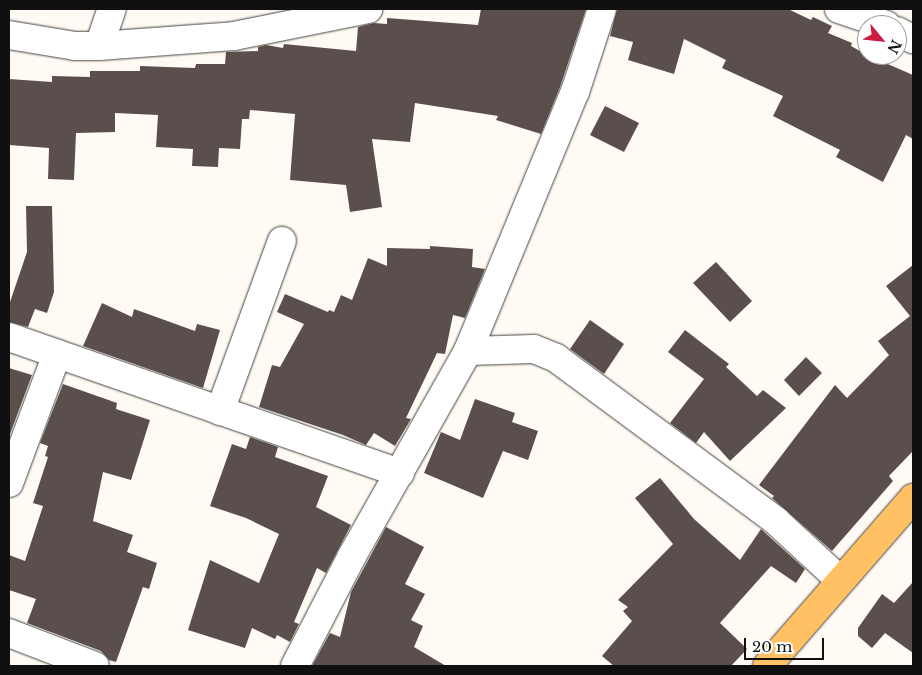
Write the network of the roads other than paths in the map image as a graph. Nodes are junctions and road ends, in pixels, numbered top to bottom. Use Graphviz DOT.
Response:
graph roads {
  1 [pos="112,9"];
  2 [pos="368,9"];
  3 [pos="602,9"];
  4 [pos="838,9"];
  5 [pos="857,15"];
  6 [pos="9,35"];
  7 [pos="100,46"];
  8 [pos="282,240"];
  9 [pos="9,337"];
  10 [pos="468,350"];
  11 [pos="57,354"];
  12 [pos="220,410"];
  13 [pos="400,473"];
  14 [pos="9,483"];
  15 [pos="913,498"];
  16 [pos="841,581"];
  17 [pos="9,633"];
  18 [pos="95,666"];
  19 [pos="295,666"];
  20 [pos="767,666"];
  1 -- 7 [label="street"];
  2 -- 7 [label="street"];
  3 -- 10 [label="street"];
  4 -- 5 [label="street"];
  6 -- 7 [label="street"];
  8 -- 12 [label="street"];
  9 -- 11 [label="street"];
  10 -- 13 [label="street"];
  10 -- 16 [label="street"];
  11 -- 12 [label="street"];
  11 -- 14 [label="street"];
  12 -- 13 [label="street"];
  13 -- 19 [label="street"];
  15 -- 16 [label="main road"];
  16 -- 20 [label="main road"];
  17 -- 18 [label="street"];
}
